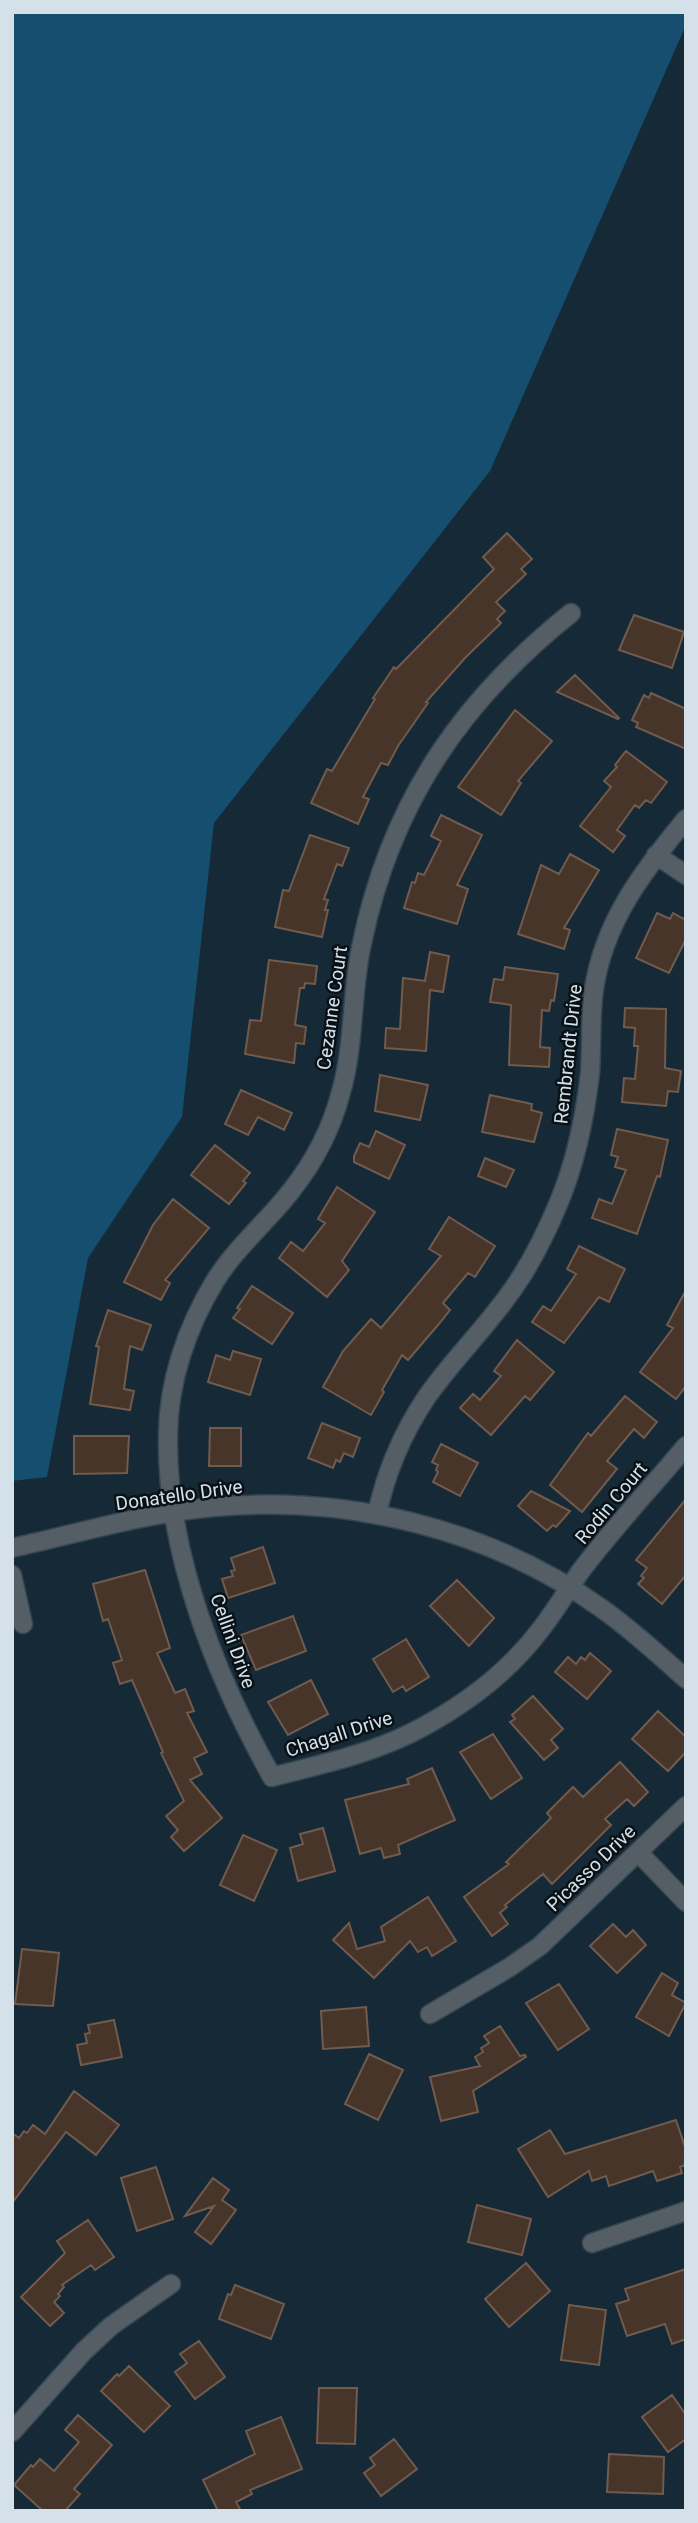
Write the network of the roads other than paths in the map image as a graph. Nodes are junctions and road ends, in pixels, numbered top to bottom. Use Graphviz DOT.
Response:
graph roads {
  1 [pos="571,613"];
  2 [pos="686,819"];
  3 [pos="656,855"];
  4 [pos="686,875"];
  5 [pos="686,1446"];
  6 [pos="174,1513"];
  7 [pos="377,1514"];
  8 [pos="12,1548"];
  9 [pos="12,1575"];
  10 [pos="570,1588"];
  11 [pos="23,1624"];
  12 [pos="686,1679"];
  13 [pos="272,1777"];
  14 [pos="686,1806"];
  15 [pos="639,1853"];
  16 [pos="686,1902"];
  17 [pos="430,2014"];
  18 [pos="686,2211"];
  19 [pos="592,2243"];
  20 [pos="171,2284"];
  21 [pos="12,2432"];
  1 -- 6 [label="street, Cezanne Court"];
  2 -- 3 [label="street, Rembrandt Drive"];
  3 -- 4 [label="street"];
  3 -- 7 [label="street, Rembrandt Drive"];
  5 -- 10 [label="street, Rodin Court"];
  6 -- 7 [label="street, Donatello Drive"];
  6 -- 8 [label="street, Donatello Drive"];
  6 -- 13 [label="street, Cellini Drive"];
  7 -- 10 [label="street, Donatello Drive"];
  9 -- 11 [label="street"];
  10 -- 12 [label="street, Donatello Drive"];
  10 -- 13 [label="street, Chagall Drive"];
  14 -- 15 [label="street, Picasso Drive"];
  15 -- 16 [label="street"];
  15 -- 17 [label="street, Picasso Drive"];
  18 -- 19 [label="street"];
  20 -- 21 [label="street"];
}
